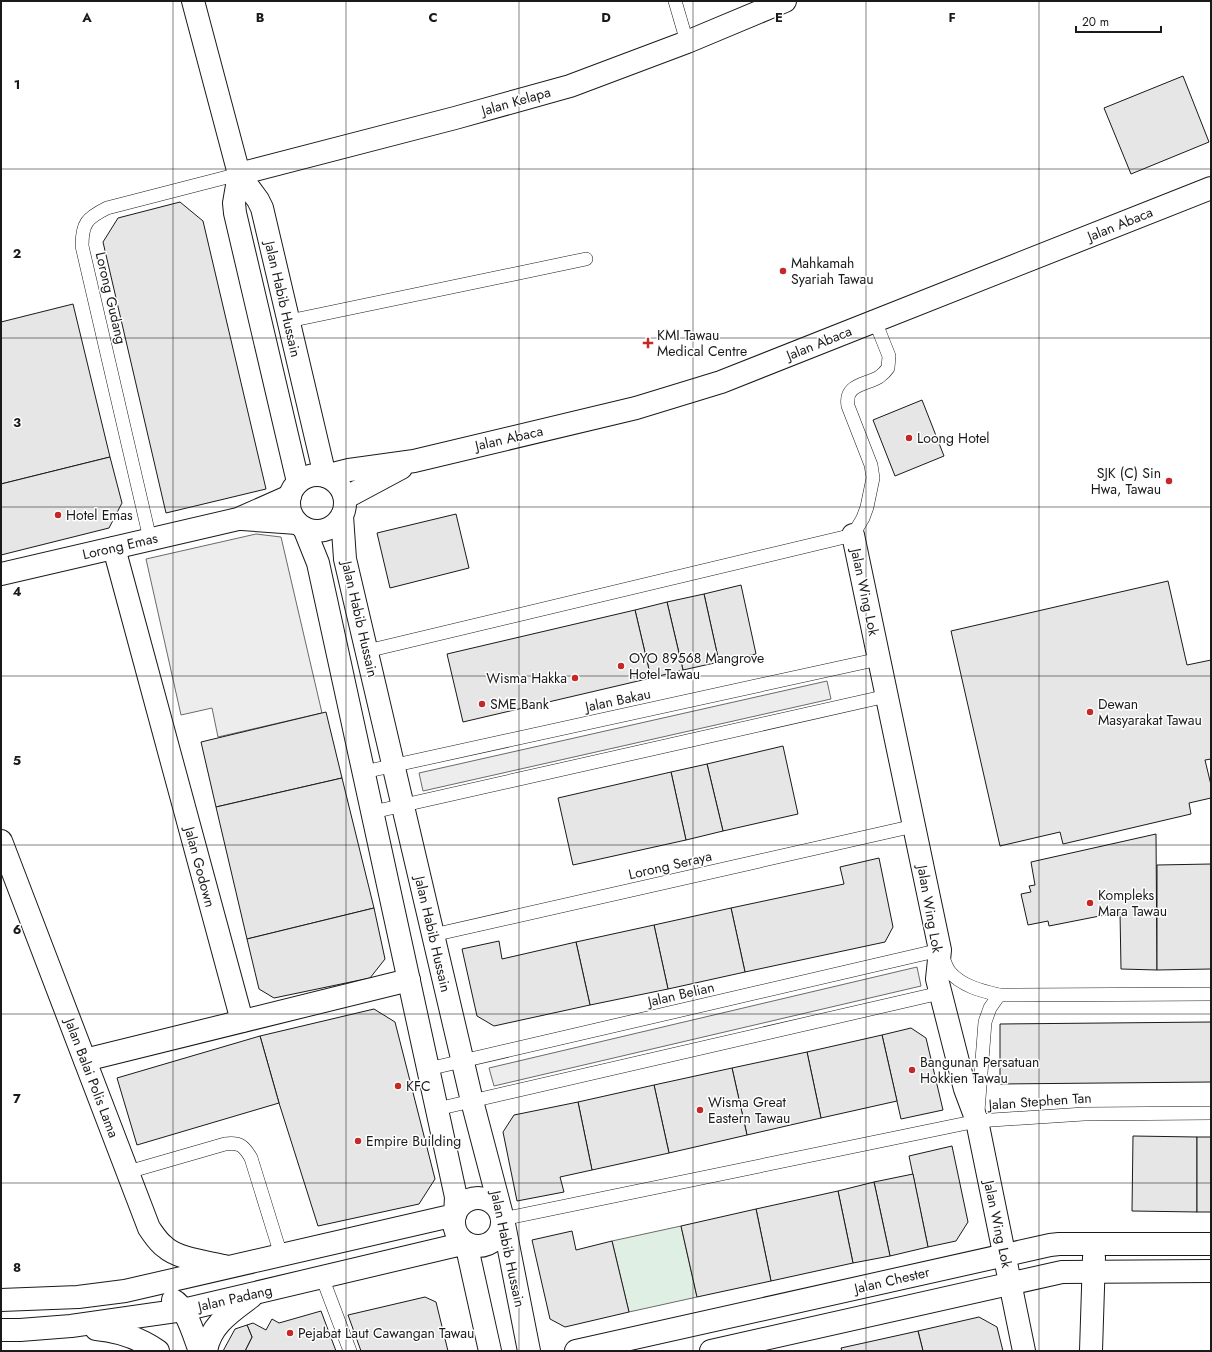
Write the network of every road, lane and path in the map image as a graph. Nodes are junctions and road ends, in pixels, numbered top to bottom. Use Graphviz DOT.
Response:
graph roads {
  1 [pos="193,1"];
  2 [pos="675,1"];
  3 [pos="785,1"];
  4 [pos="687,42"];
  5 [pos="239,174"];
  6 [pos="1211,188"];
  7 [pos="586,260"];
  8 [pos="289,321"];
  9 [pos="875,321"];
  10 [pos="414,461"];
  11 [pos="325,476"];
  12 [pos="294,489"];
  13 [pos="344,507"];
  14 [pos="238,519"];
  15 [pos="300,526"];
  16 [pos="853,535"];
  17 [pos="150,539"];
  18 [pos="114,548"];
  19 [pos="1,574"];
  20 [pos="367,651"];
  21 [pos="879,659"];
  22 [pos="887,696"];
  23 [pos="394,766"];
  24 [pos="364,772"];
  25 [pos="403,806"];
  26 [pos="372,812"];
  27 [pos="914,826"];
  28 [pos="1,841"];
  29 [pos="433,935"];
  30 [pos="940,950"];
  31 [pos="409,980"];
  32 [pos="940,993"];
  33 [pos="1211,994"];
  34 [pos="999,995"];
  35 [pos="242,1021"];
  36 [pos="85,1060"];
  37 [pos="463,1061"];
  38 [pos="428,1069"];
  39 [pos="472,1101"];
  40 [pos="437,1109"];
  41 [pos="1211,1113"];
  42 [pos="977,1121"];
  43 [pos="128,1172"];
  44 [pos="455,1215"];
  45 [pos="503,1219"];
  46 [pos="466,1243"];
  47 [pos="1094,1244"];
  48 [pos="1211,1244"];
  49 [pos="280,1255"];
  50 [pos="1005,1255"];
  51 [pos="229,1267"];
  52 [pos="1211,1271"];
  53 [pos="1094,1272"];
  54 [pos="322,1277"];
  55 [pos="1010,1283"];
  56 [pos="125,1291"];
  57 [pos="256,1293"];
  58 [pos="1,1300"];
  59 [pos="183,1310"];
  60 [pos="71,1326"];
  61 [pos="1,1330"];
  62 [pos="158,1351"];
  63 [pos="200,1351"];
  64 [pos="206,1351"];
  65 [pos="350,1351"];
  66 [pos="490,1351"];
  67 [pos="529,1351"];
  68 [pos="576,1351"];
  69 [pos="711,1351"];
  70 [pos="1024,1351"];
  71 [pos="1091,1351"];
  1 -- 5 [label="street, Jalan Habib Hussain"];
  2 -- 4 [label="lane"];
  3 -- 4 [label="street, Jalan Kelapa"];
  4 -- 5 [label="street, Jalan Kelapa"];
  5 -- 8 [label="street, Jalan Habib Hussain"];
  5 -- 12 [label="street, Jalan Habib Hussain"];
  5 -- 17 [label="lane, Lorong Gudang"];
  6 -- 9 [label="street, Jalan Abaca"];
  7 -- 8 [label="lane"];
  8 -- 11 [label="street, Jalan Habib Hussain"];
  9 -- 10 [label="street, Jalan Abaca"];
  9 -- 16 [label="lane"];
  10 -- 11 [label="street, Jalan Abaca"];
  10 -- 13 [label="street, Jalan Abaca"];
  11 -- 12 [label="street"];
  11 -- 13 [label="street"];
  12 -- 14 [label="street, Lorong Emas"];
  12 -- 15 [label="street"];
  13 -- 15 [label="street"];
  13 -- 20 [label="street, Jalan Habib Hussain"];
  14 -- 15 [label="street, Lorong Emas"];
  14 -- 17 [label="street, Lorong Emas"];
  15 -- 24 [label="street, Jalan Habib Hussain"];
  16 -- 20 [label="lane"];
  16 -- 21 [label="street, Jalan Wing Lok"];
  17 -- 18 [label="street, Lorong Emas"];
  18 -- 19 [label="street, Lorong Emas"];
  18 -- 35 [label="street, Jalan Godown"];
  20 -- 23 [label="street, Jalan Habib Hussain"];
  21 -- 22 [label="street, Jalan Wing Lok"];
  21 -- 23 [label="lane, Jalan Bakau"];
  22 -- 25 [label="lane"];
  22 -- 27 [label="street, Jalan Wing Lok"];
  23 -- 24 [label="lane, Jalan Bakau"];
  23 -- 25 [label="street, Jalan Habib Hussain"];
  24 -- 26 [label="street, Jalan Habib Hussain"];
  25 -- 26 [label="lane"];
  25 -- 29 [label="street, Jalan Habib Hussain"];
  26 -- 31 [label="street, Jalan Habib Hussain"];
  27 -- 29 [label="lane, Lorong Seraya"];
  27 -- 30 [label="street, Jalan Wing Lok"];
  28 -- 36 [label="street, Jalan Balai Polis Lama"];
  29 -- 37 [label="street, Jalan Habib Hussain"];
  30 -- 32 [label="street, Jalan Wing Lok"];
  30 -- 34 [label="lane"];
  30 -- 37 [label="lane, Jalan Belian"];
  31 -- 35 [label="street"];
  31 -- 38 [label="street, Jalan Habib Hussain"];
  32 -- 39 [label="lane"];
  32 -- 42 [label="street, Jalan Wing Lok"];
  33 -- 34 [label="lane"];
  34 -- 42 [label="lane, Jalan Stephen Tan"];
  35 -- 36 [label="street"];
  36 -- 43 [label="street, Jalan Balai Polis Lama"];
  37 -- 38 [label="lane, Jalan Belian"];
  37 -- 39 [label="street, Jalan Habib Hussain"];
  38 -- 40 [label="street, Jalan Habib Hussain"];
  39 -- 40 [label="lane"];
  39 -- 45 [label="street, Jalan Habib Hussain"];
  40 -- 44 [label="street, Jalan Habib Hussain"];
  41 -- 42 [label="lane, Jalan Stephen Tan"];
  42 -- 45 [label="lane"];
  42 -- 50 [label="street, Jalan Wing Lok"];
  43 -- 49 [label="lane"];
  43 -- 51 [label="street, Jalan Balai Polis Lama"];
  44 -- 45 [label="street"];
  44 -- 46 [label="street"];
  44 -- 49 [label="street"];
  45 -- 46 [label="street"];
  45 -- 67 [label="street, Jalan Habib Hussain"];
  46 -- 54 [label="street, Jalan Padang"];
  46 -- 66 [label="street"];
  47 -- 48 [label="street, Jalan Chester"];
  47 -- 50 [label="street, Jalan Chester"];
  47 -- 53 [label="street"];
  49 -- 51 [label="street"];
  50 -- 55 [label="street, Jalan Wing Lok"];
  50 -- 68 [label="street, Jalan Chester"];
  51 -- 56 [label="street"];
  52 -- 53 [label="street, Jalan Chester"];
  53 -- 55 [label="street, Jalan Chester"];
  53 -- 71 [label="street"];
  54 -- 57 [label="street, Jalan Padang"];
  54 -- 65 [label="lane"];
  55 -- 69 [label="street, Jalan Chester"];
  55 -- 70 [label="street, Jalan Wing Lok"];
  56 -- 58 [label="street"];
  56 -- 59 [label="street"];
  57 -- 59 [label="street, Jalan Padang"];
  57 -- 64 [label="street"];
  59 -- 60 [label="street, Jalan Padang"];
  59 -- 63 [label="street"];
  60 -- 61 [label="street, Jalan Padang"];
  60 -- 62 [label="street"];
}
